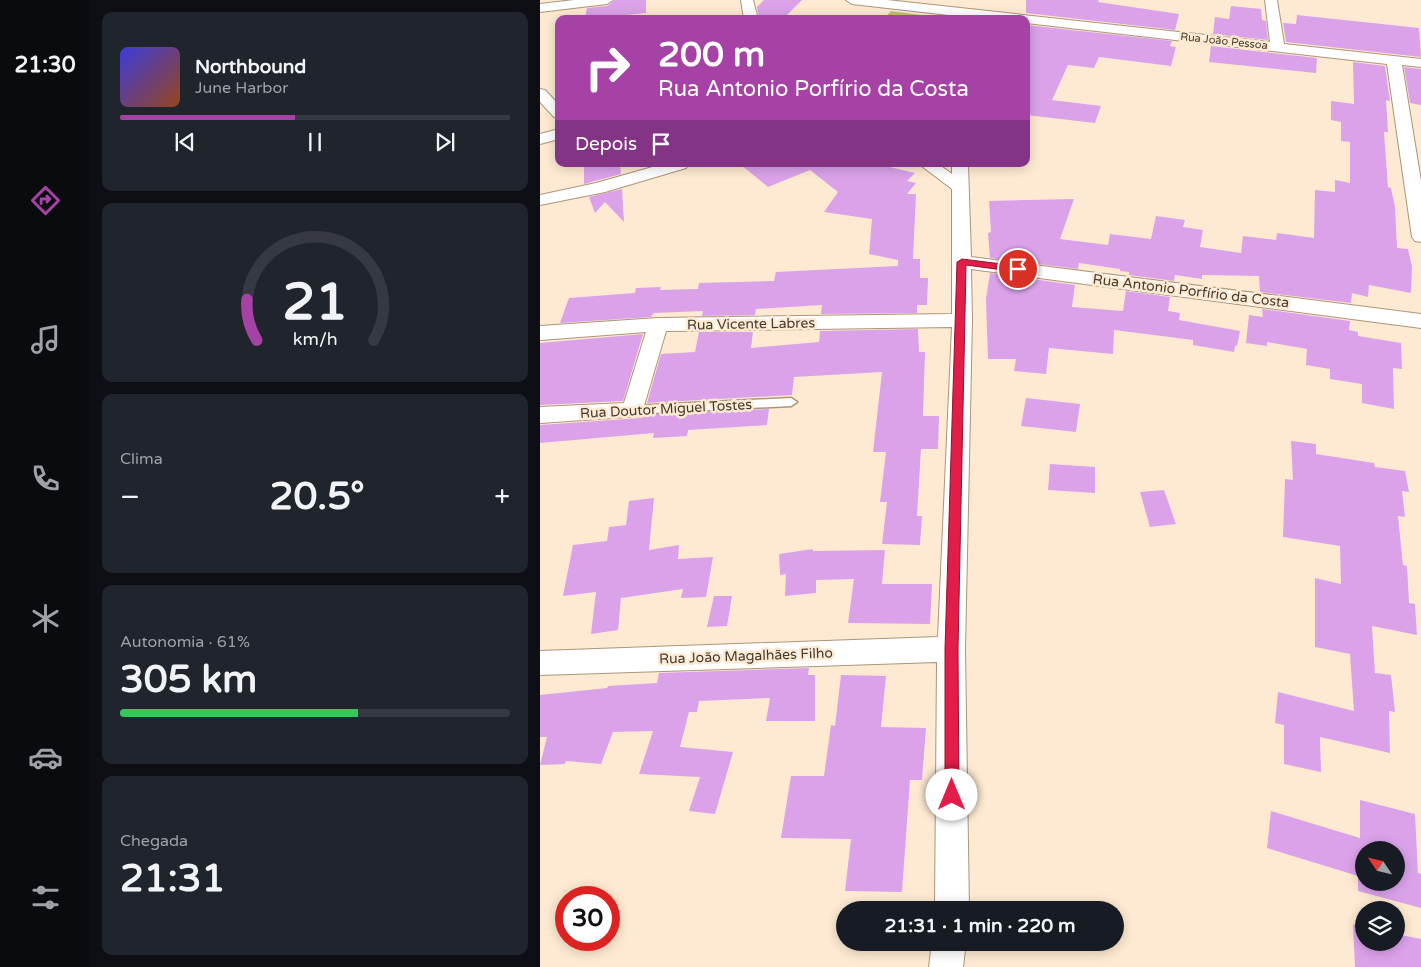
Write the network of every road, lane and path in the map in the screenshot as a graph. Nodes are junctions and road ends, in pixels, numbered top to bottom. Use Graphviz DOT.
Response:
graph roads {
  1 [pos="607,0"];
  2 [pos="747,0"];
  3 [pos="852,0"];
  4 [pos="1008,0"];
  5 [pos="1271,0"];
  6 [pos="886,2"];
  7 [pos="540,8"];
  8 [pos="750,15"];
  9 [pos="875,15"];
  10 [pos="981,15"];
  11 [pos="997,15"];
  12 [pos="1030,19"];
  13 [pos="1277,46"];
  14 [pos="1394,60"];
  15 [pos="1421,63"];
  16 [pos="540,92"];
  17 [pos="555,109"];
  18 [pos="555,135"];
  19 [pos="540,139"];
  20 [pos="670,167"];
  21 [pos="931,167"];
  22 [pos="960,167"];
  23 [pos="960,188"];
  24 [pos="540,200"];
  25 [pos="1421,237"];
  26 [pos="962,262"];
  27 [pos="962,320"];
  28 [pos="1421,321"];
  29 [pos="658,325"];
  30 [pos="540,333"];
  31 [pos="791,402"];
  32 [pos="633,410"];
  33 [pos="540,415"];
  34 [pos="952,649"];
  35 [pos="540,663"];
  36 [pos="952,901"];
  37 [pos="947,951"];
  38 [pos="946,967"];
  1 -- 7 [label="street"];
  2 -- 8 [label="street"];
  3 -- 6 [label="street"];
  4 -- 11 [label="street"];
  5 -- 13 [label="street"];
  6 -- 9 [label="street"];
  6 -- 10 [label="street"];
  12 -- 13 [label="street, Rua João Pessoa"];
  13 -- 14 [label="street, Rua João Pessoa"];
  14 -- 15 [label="street, Rua João Pessoa"];
  14 -- 25 [label="street"];
  16 -- 17 [label="street"];
  18 -- 19 [label="street"];
  20 -- 24 [label="street"];
  21 -- 23 [label="street"];
  22 -- 23 [label="street"];
  23 -- 26 [label="street"];
  26 -- 27 [label="street"];
  26 -- 28 [label="street, Rua Antonio Porfírio da Costa"];
  27 -- 29 [label="street, Rua Vicente Labres"];
  27 -- 34 [label="street"];
  29 -- 30 [label="street, Rua Vicente Labres"];
  29 -- 32 [label="street"];
  31 -- 32 [label="lane, Rua Doutor Miguel Tostes"];
  32 -- 33 [label="street, Rua Doutor Miguel Tostes"];
  34 -- 35 [label="street, Rua João Magalhães Filho"];
  34 -- 36 [label="street"];
  37 -- 38 [label="street"];
}
